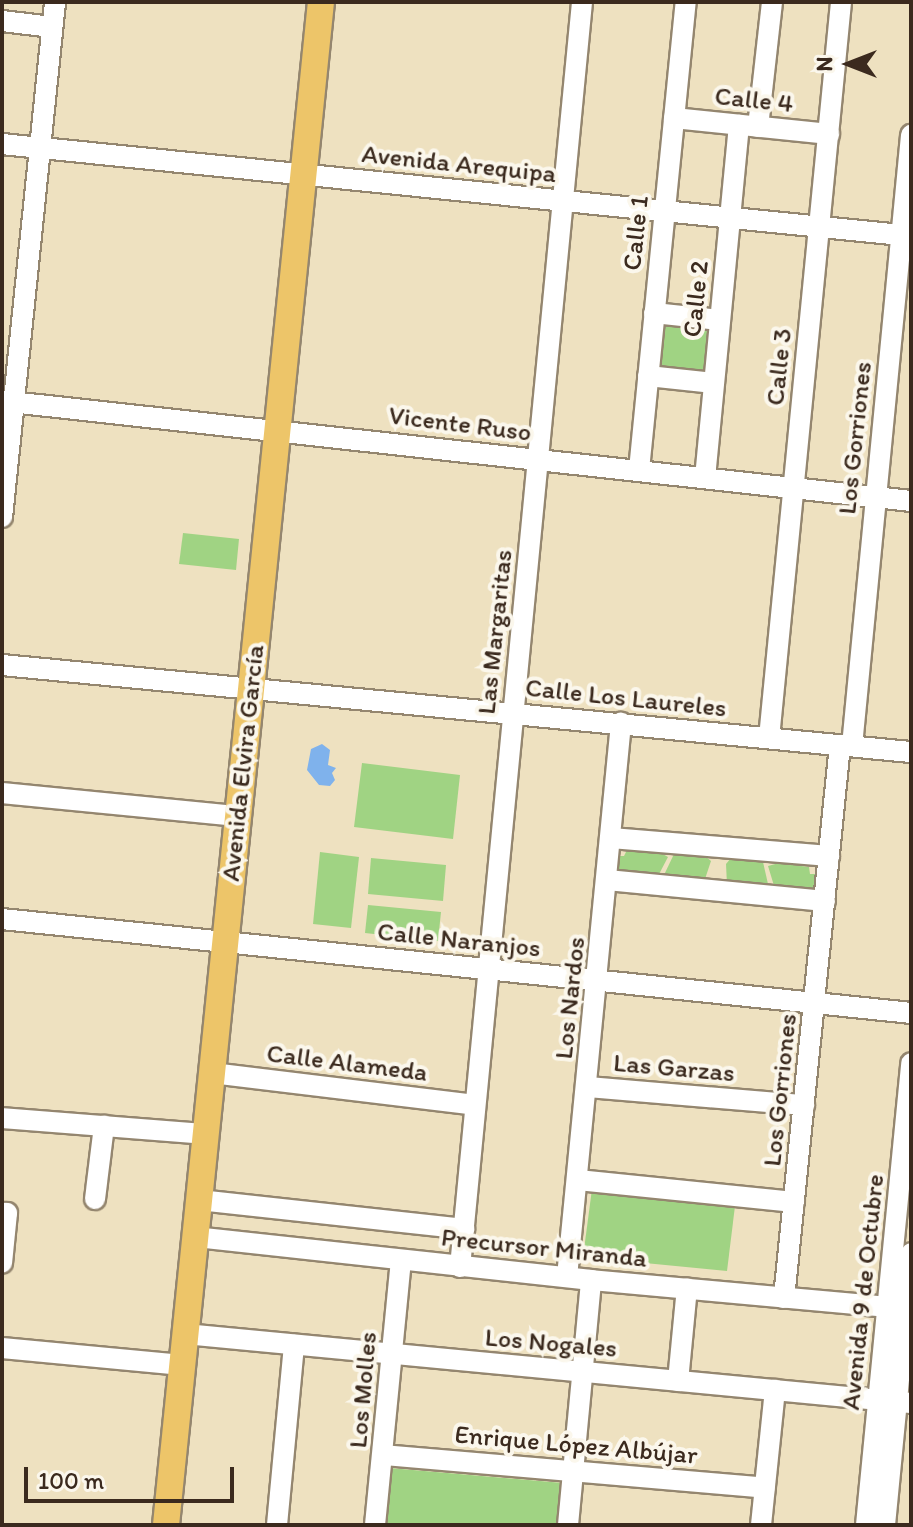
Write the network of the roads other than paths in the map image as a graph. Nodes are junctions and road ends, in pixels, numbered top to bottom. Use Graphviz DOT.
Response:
graph roads {
  1 [pos="55,2"];
  2 [pos="321,2"];
  3 [pos="582,2"];
  4 [pos="686,2"];
  5 [pos="772,2"];
  6 [pos="841,2"];
  7 [pos="2,21"];
  8 [pos="52,27"];
  9 [pos="674,118"];
  10 [pos="749,126"];
  11 [pos="829,134"];
  12 [pos="911,135"];
  13 [pos="2,144"];
  14 [pos="40,148"];
  15 [pos="303,175"];
  16 [pos="563,201"];
  17 [pos="665,211"];
  18 [pos="730,218"];
  19 [pos="820,227"];
  20 [pos="906,236"];
  21 [pos="654,313"];
  22 [pos="720,320"];
  23 [pos="648,376"];
  24 [pos="714,383"];
  25 [pos="8,401"];
  26 [pos="277,429"];
  27 [pos="537,459"];
  28 [pos="639,470"];
  29 [pos="705,478"];
  30 [pos="792,488"];
  31 [pos="876,497"];
  32 [pos="911,501"];
  33 [pos="2,517"];
  34 [pos="2,665"];
  35 [pos="251,687"];
  36 [pos="513,713"];
  37 [pos="621,723"];
  38 [pos="769,738"];
  39 [pos="846,745"];
  40 [pos="911,752"];
  41 [pos="2,793"];
  42 [pos="238,816"];
  43 [pos="611,838"];
  44 [pos="829,856"];
  45 [pos="607,880"];
  46 [pos="825,901"];
  47 [pos="2,919"];
  48 [pos="225,942"];
  49 [pos="488,969"];
  50 [pos="598,981"];
  51 [pos="815,1003"];
  52 [pos="911,1013"];
  53 [pos="911,1063"];
  54 [pos="212,1073"];
  55 [pos="588,1087"];
  56 [pos="475,1105"];
  57 [pos="804,1105"];
  58 [pos="2,1118"];
  59 [pos="104,1126"];
  60 [pos="206,1134"];
  61 [pos="578,1180"];
  62 [pos="95,1199"];
  63 [pos="199,1200"];
  64 [pos="794,1202"];
  65 [pos="4,1213"];
  66 [pos="464,1229"];
  67 [pos="195,1237"];
  68 [pos="911,1253"];
  69 [pos="401,1260"];
  70 [pos="2,1263"];
  71 [pos="460,1267"];
  72 [pos="567,1277"];
  73 [pos="591,1280"];
  74 [pos="687,1288"];
  75 [pos="784,1298"];
  76 [pos="887,1307"];
  77 [pos="185,1334"];
  78 [pos="294,1345"];
  79 [pos="2,1348"];
  80 [pos="392,1354"];
  81 [pos="182,1365"];
  82 [pos="582,1372"];
  83 [pos="678,1381"];
  84 [pos="775,1390"];
  85 [pos="895,1402"];
  86 [pos="383,1455"];
  87 [pos="573,1471"];
  88 [pos="765,1488"];
  89 [pos="166,1525"];
  90 [pos="277,1525"];
  91 [pos="375,1525"];
  92 [pos="568,1525"];
  93 [pos="761,1525"];
  94 [pos="866,1525"];
  95 [pos="885,1525"];
  1 -- 8 [label="street"];
  2 -- 15 [label="main road, Avenida Elvira García"];
  3 -- 16 [label="street, Las Margaritas"];
  4 -- 9 [label="street, Calle 1"];
  5 -- 10 [label="street, Calle 2"];
  6 -- 11 [label="street, Calle 3"];
  7 -- 8 [label="street"];
  8 -- 14 [label="street"];
  9 -- 10 [label="street, Calle 4"];
  9 -- 17 [label="street, Calle 1"];
  10 -- 11 [label="street, Calle 4"];
  10 -- 18 [label="street, Calle 2"];
  11 -- 19 [label="street, Calle 3"];
  12 -- 20 [label="street, Los Gorriones"];
  13 -- 14 [label="street, Avenida Arequipa"];
  14 -- 15 [label="street, Avenida Arequipa"];
  14 -- 25 [label="street"];
  15 -- 16 [label="street, Avenida Arequipa"];
  15 -- 26 [label="main road, Avenida Elvira García"];
  16 -- 17 [label="street, Avenida Arequipa"];
  16 -- 27 [label="street, Las Margaritas"];
  17 -- 18 [label="street, Avenida Arequipa"];
  17 -- 21 [label="street, Calle 1"];
  18 -- 19 [label="street, Avenida Arequipa"];
  18 -- 22 [label="street, Calle 2"];
  19 -- 20 [label="street, Avenida Arequipa"];
  19 -- 30 [label="street, Calle 3"];
  20 -- 31 [label="street, Los Gorriones"];
  21 -- 22 [label="street"];
  21 -- 23 [label="street, Calle 1"];
  22 -- 24 [label="street, Calle 2"];
  23 -- 24 [label="street"];
  23 -- 28 [label="street, Calle 1"];
  24 -- 29 [label="street, Calle 2"];
  25 -- 26 [label="street, Vicente Ruso"];
  25 -- 33 [label="street"];
  26 -- 27 [label="street, Vicente Ruso"];
  26 -- 35 [label="main road, Avenida Elvira García"];
  27 -- 28 [label="street, Vicente Ruso"];
  27 -- 36 [label="street, Las Margaritas"];
  28 -- 29 [label="street, Vicente Ruso"];
  29 -- 30 [label="street, Vicente Ruso"];
  30 -- 31 [label="street, Vicente Ruso"];
  30 -- 38 [label="street, Calle 3"];
  31 -- 32 [label="street, Vicente Ruso"];
  31 -- 39 [label="street, Los Gorriones"];
  34 -- 35 [label="street, Calle Los Laureles"];
  35 -- 36 [label="street, Calle Los Laureles"];
  35 -- 42 [label="main road, Avenida Elvira García"];
  36 -- 37 [label="street, Calle Los Laureles"];
  36 -- 49 [label="street, Las Margaritas"];
  37 -- 38 [label="street, Calle Los Laureles"];
  37 -- 43 [label="street, Los Nardos"];
  38 -- 39 [label="street, Calle Los Laureles"];
  39 -- 40 [label="street, Calle Los Laureles"];
  39 -- 44 [label="street, Los Gorriones"];
  41 -- 42 [label="street"];
  42 -- 48 [label="main road, Avenida Elvira García"];
  43 -- 44 [label="street"];
  43 -- 45 [label="street, Los Nardos"];
  44 -- 46 [label="street, Los Gorriones"];
  45 -- 46 [label="street"];
  45 -- 50 [label="street, Los Nardos"];
  46 -- 51 [label="street, Los Gorriones"];
  47 -- 48 [label="street, Calle Naranjos"];
  48 -- 49 [label="street, Calle Naranjos"];
  48 -- 54 [label="main road, Avenida Elvira García"];
  49 -- 50 [label="street, Calle Naranjos"];
  49 -- 56 [label="street, Las Margaritas"];
  50 -- 51 [label="street, Calle Naranjos"];
  50 -- 55 [label="street, Los Nardos"];
  51 -- 52 [label="street, Calle Naranjos"];
  51 -- 57 [label="street, Los Gorriones"];
  53 -- 76 [label="street, Avenida 9 de Octubre"];
  54 -- 56 [label="street, Calle Alameda"];
  54 -- 60 [label="main road, Avenida Elvira García"];
  55 -- 57 [label="street, Las Garzas"];
  55 -- 61 [label="street, Los Nardos"];
  56 -- 66 [label="street, Las Margaritas"];
  57 -- 64 [label="street, Los Gorriones"];
  58 -- 59 [label="street"];
  59 -- 60 [label="street"];
  59 -- 62 [label="street"];
  60 -- 63 [label="main road, Avenida Elvira García"];
  61 -- 64 [label="street"];
  61 -- 72 [label="street, Los Nardos"];
  63 -- 66 [label="street, Precursor Miranda"];
  63 -- 67 [label="main road, Avenida Elvira García"];
  64 -- 75 [label="street, Los Gorriones"];
  65 -- 70 [label="street"];
  66 -- 71 [label="street, Las Margaritas"];
  67 -- 69 [label="street, Precursor Miranda"];
  67 -- 77 [label="main road, Avenida Elvira García"];
  68 -- 85 [label="street, Avenida 9 de Octubre"];
  69 -- 71 [label="street, Precursor Miranda"];
  69 -- 80 [label="street, Los Molles"];
  71 -- 72 [label="street, Precursor Miranda"];
  72 -- 73 [label="street, Precursor Miranda"];
  73 -- 74 [label="street, Precursor Miranda"];
  73 -- 82 [label="street"];
  74 -- 75 [label="street, Precursor Miranda"];
  74 -- 83 [label="street"];
  75 -- 76 [label="street, Precursor Miranda"];
  76 -- 85 [label="street, Avenida 9 de Octubre"];
  77 -- 78 [label="street, Los Nogales"];
  77 -- 81 [label="main road, Avenida Elvira García"];
  78 -- 80 [label="street, Los Nogales"];
  78 -- 90 [label="street"];
  79 -- 81 [label="street"];
  80 -- 82 [label="street, Los Nogales"];
  80 -- 86 [label="street, Los Molles"];
  81 -- 89 [label="main road, Avenida Elvira García"];
  82 -- 83 [label="street, Los Nogales"];
  82 -- 87 [label="street"];
  83 -- 84 [label="street, Los Nogales"];
  84 -- 85 [label="street, Los Nogales"];
  84 -- 88 [label="street"];
  85 -- 94 [label="street, Avenida 9 de Octubre"];
  85 -- 95 [label="street, Avenida 9 de Octubre"];
  86 -- 87 [label="street, Enrique López Albújar"];
  86 -- 91 [label="street, Los Molles"];
  87 -- 88 [label="street, Enrique López Albújar"];
  87 -- 92 [label="street"];
  88 -- 93 [label="street"];
}
